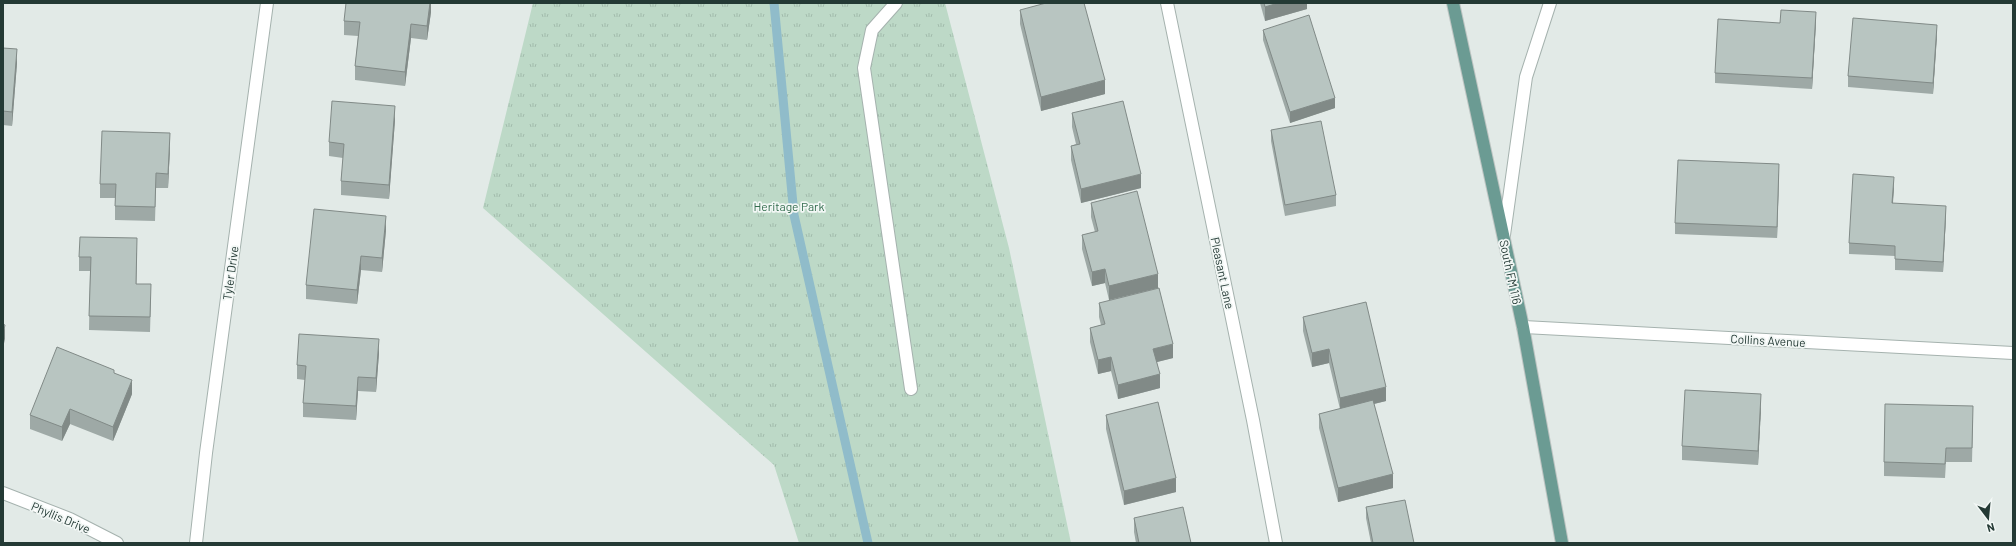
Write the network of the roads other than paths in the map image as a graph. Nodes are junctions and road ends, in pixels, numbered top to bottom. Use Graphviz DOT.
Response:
graph roads {
  1 [pos="266,3"];
  2 [pos="896,3"];
  3 [pos="1167,3"];
  4 [pos="1454,3"];
  5 [pos="1550,3"];
  6 [pos="1503,238"];
  7 [pos="1523,327"];
  8 [pos="2013,353"];
  9 [pos="912,388"];
  10 [pos="3,493"];
  11 [pos="117,543"];
  12 [pos="196,543"];
  13 [pos="1276,543"];
  14 [pos="1562,543"];
  1 -- 12 [label="street, Tyler Drive"];
  2 -- 9 [label="street"];
  3 -- 13 [label="street, Pleasant Lane"];
  4 -- 6 [label="main road, South FM 116"];
  5 -- 6 [label="street"];
  6 -- 7 [label="main road, South FM 116"];
  7 -- 8 [label="street, Collins Avenue"];
  7 -- 14 [label="main road, South FM 116"];
  10 -- 11 [label="street, Phyllis Drive"];
}
